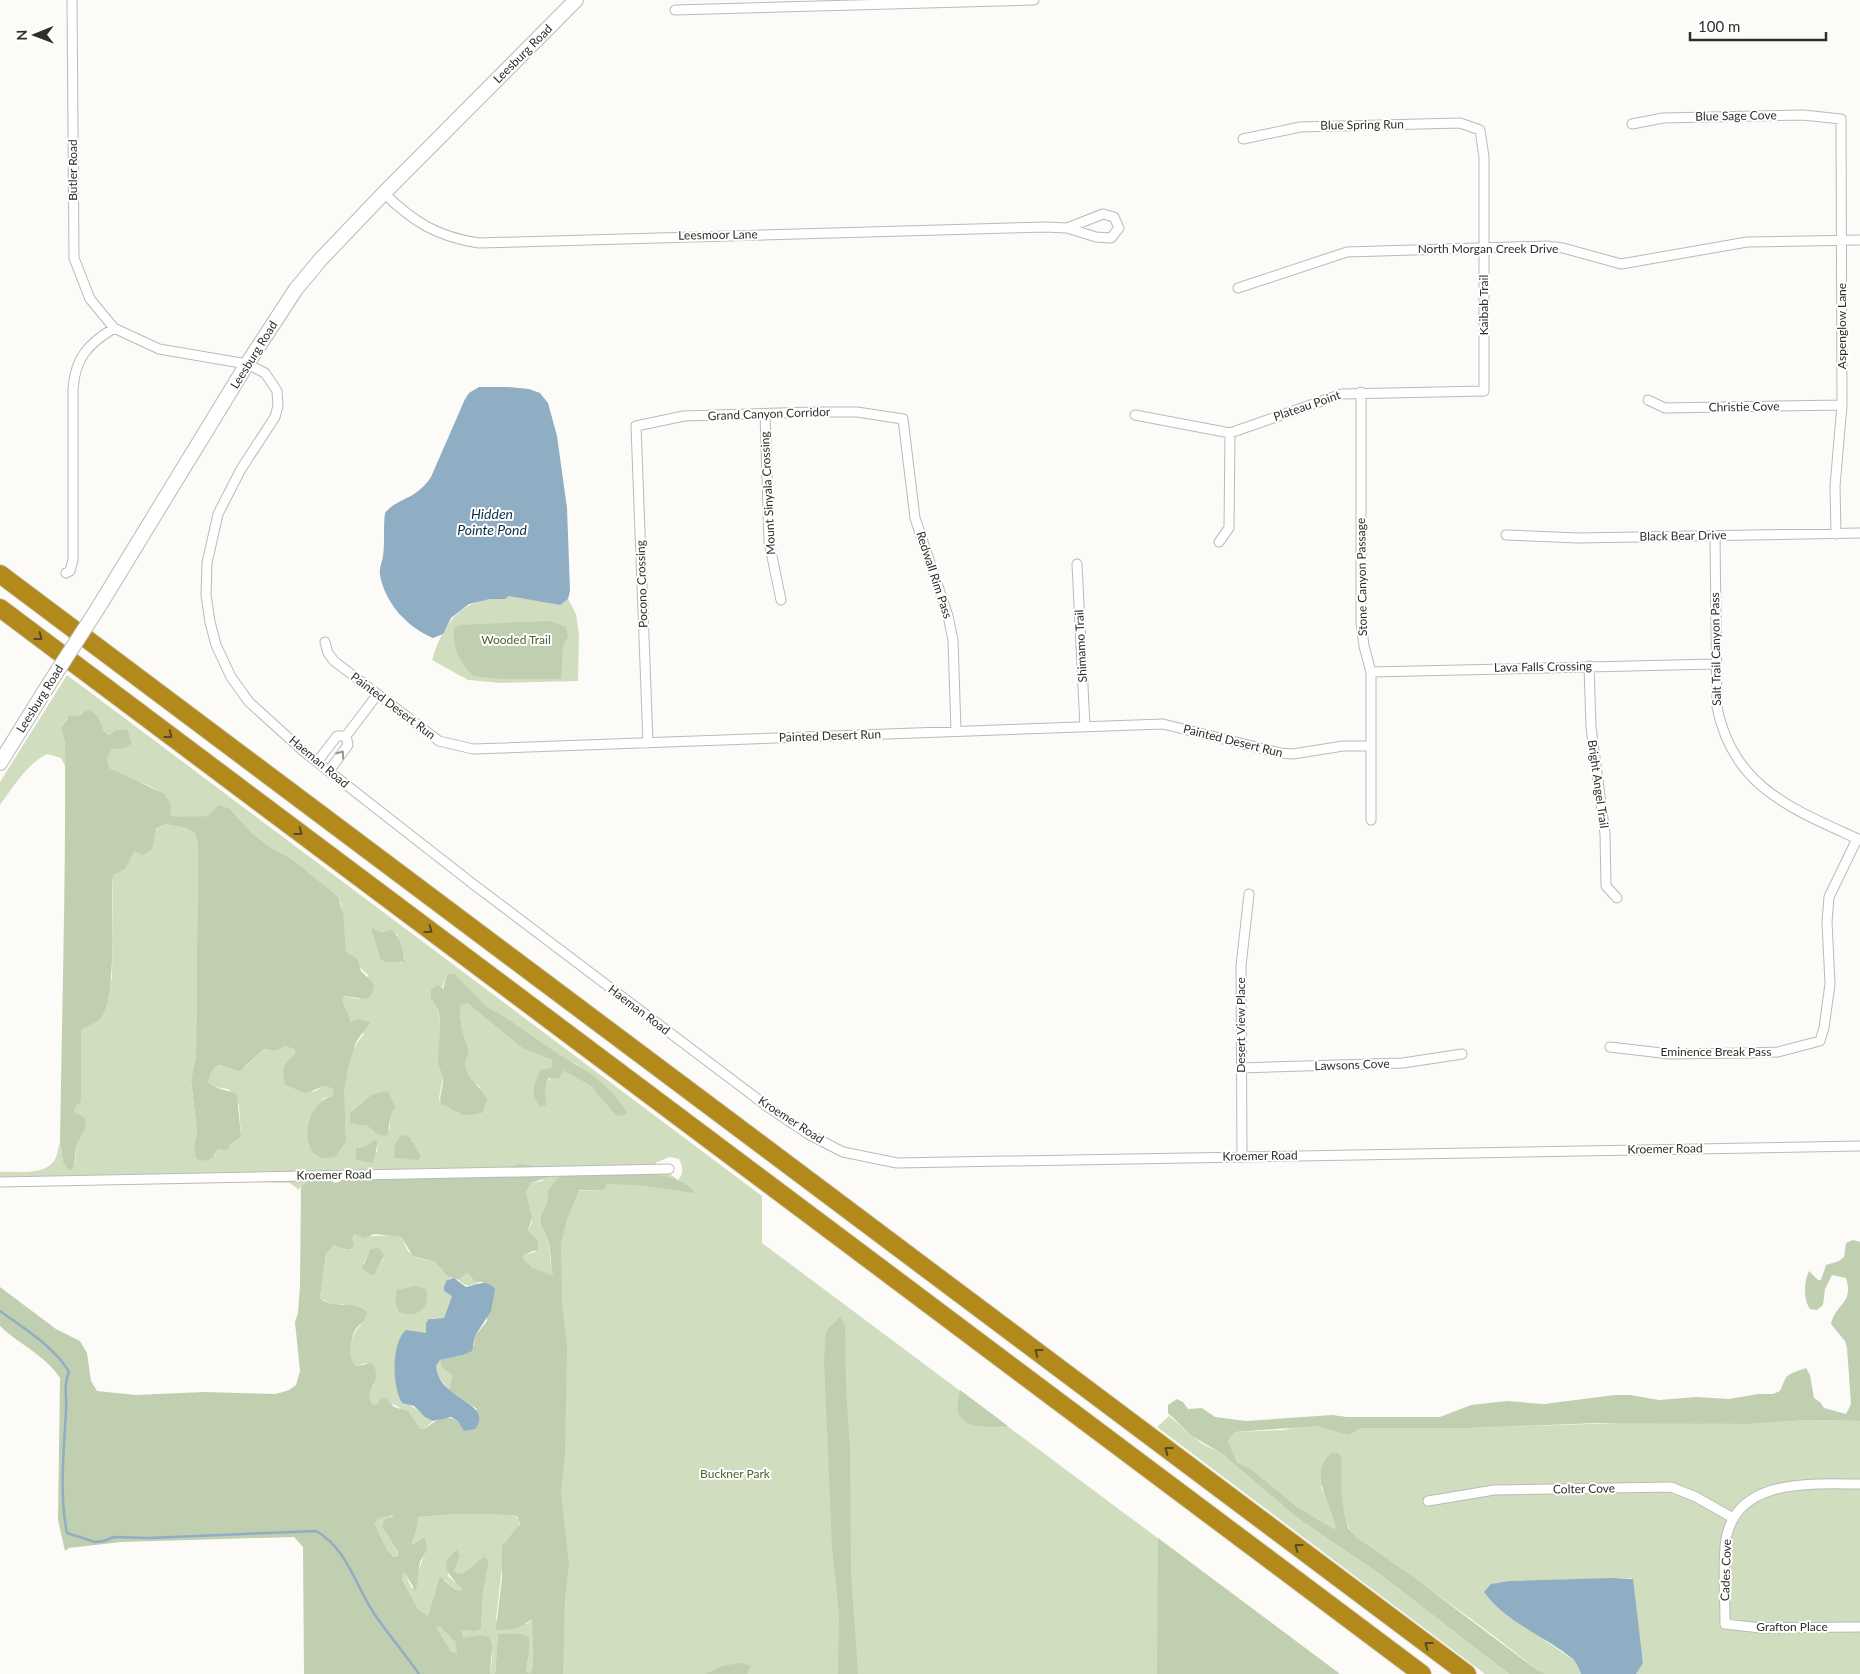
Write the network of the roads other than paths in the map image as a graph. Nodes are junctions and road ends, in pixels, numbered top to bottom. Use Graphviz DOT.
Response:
graph roads {
  1 [pos="72,0"];
  2 [pos="576,0"];
  3 [pos="1034,0"];
  4 [pos="776,3"];
  5 [pos="675,10"];
  6 [pos="1841,119"];
  7 [pos="1632,124"];
  8 [pos="1480,130"];
  9 [pos="1243,139"];
  10 [pos="384,193"];
  11 [pos="1067,228"];
  12 [pos="1842,240"];
  13 [pos="1860,240"];
  14 [pos="1485,248"];
  15 [pos="1238,288"];
  16 [pos="114,328"];
  17 [pos="247,364"];
  18 [pos="1484,391"];
  19 [pos="1361,392"];
  20 [pos="1648,400"];
  21 [pos="1842,405"];
  22 [pos="765,414"];
  23 [pos="1135,414"];
  24 [pos="903,418"];
  25 [pos="636,426"];
  26 [pos="1230,433"];
  27 [pos="1860,533"];
  28 [pos="1836,534"];
  29 [pos="1506,535"];
  30 [pos="1714,536"];
  31 [pos="1218,542"];
  32 [pos="1077,564"];
  33 [pos="66,573"];
  34 [pos="0,574"];
  35 [pos="781,600"];
  36 [pos="0,608"];
  37 [pos="325,642"];
  38 [pos="1715,664"];
  39 [pos="1589,666"];
  40 [pos="1371,672"];
  41 [pos="377,695"];
  42 [pos="1085,727"];
  43 [pos="956,731"];
  44 [pos="346,736"];
  45 [pos="648,742"];
  46 [pos="1371,746"];
  47 [pos="317,762"];
  48 [pos="0,763"];
  49 [pos="329,771"];
  50 [pos="1371,820"];
  51 [pos="1858,839"];
  52 [pos="1249,894"];
  53 [pos="1617,898"];
  54 [pos="1610,1047"];
  55 [pos="693,1050"];
  56 [pos="1462,1054"];
  57 [pos="1241,1068"];
  58 [pos="1860,1146"];
  59 [pos="1242,1157"];
  60 [pos="669,1169"];
  61 [pos="0,1182"];
  62 [pos="1860,1484"];
  63 [pos="1428,1501"];
  64 [pos="1733,1518"];
  65 [pos="1725,1624"];
  66 [pos="1860,1627"];
  67 [pos="1422,1674"];
  68 [pos="1467,1674"];
  1 -- 16 [label="street, Butler Road"];
  2 -- 10 [label="main road, Leesburg Road"];
  3 -- 4 [label="street"];
  4 -- 5 [label="street"];
  6 -- 7 [label="street, Blue Sage Cove"];
  6 -- 12 [label="street, Aspenglow Lane"];
  8 -- 9 [label="street, Blue Spring Run"];
  8 -- 14 [label="street, Kaibab Trail"];
  10 -- 11 [label="street, Leesmoor Lane"];
  10 -- 17 [label="main road, Leesburg Road"];
  11 -- 11 [label="street, Leesmoor Lane"];
  12 -- 13 [label="street, North Morgan Creek Drive"];
  12 -- 14 [label="street, North Morgan Creek Drive"];
  12 -- 21 [label="street, Aspenglow Lane"];
  14 -- 15 [label="street, North Morgan Creek Drive"];
  14 -- 18 [label="street, Kaibab Trail"];
  16 -- 17 [label="street, Butler Road"];
  16 -- 33 [label="street"];
  17 -- 47 [label="street, Haeman Road"];
  17 -- 48 [label="main road, Leesburg Road, bridge"];
  18 -- 19 [label="street, Plateau Point"];
  19 -- 26 [label="street, Plateau Point"];
  19 -- 40 [label="street, Stone Canyon Passage"];
  20 -- 21 [label="street, Christie Cove"];
  21 -- 28 [label="street, Aspenglow Lane"];
  22 -- 24 [label="street, Grand Canyon Corridor"];
  22 -- 25 [label="street, Grand Canyon Corridor"];
  22 -- 35 [label="street, Mount Sinyala Crossing"];
  23 -- 26 [label="street"];
  24 -- 43 [label="street, Redwall Rim Pass"];
  25 -- 45 [label="street, Pocono Crossing"];
  26 -- 31 [label="street"];
  27 -- 28 [label="street, Black Bear Drive"];
  28 -- 30 [label="street, Black Bear Drive"];
  29 -- 30 [label="street, Black Bear Drive"];
  30 -- 38 [label="street, Salt Trail Canyon Pass"];
  32 -- 42 [label="street, Shimamo Trail"];
  68 -- 34 [label="highway, one-way"];
  36 -- 67 [label="highway, one-way"];
  37 -- 41 [label="street, Painted Desert Run"];
  38 -- 39 [label="street, Lava Falls Crossing"];
  38 -- 51 [label="street, Salt Trail Canyon Pass"];
  39 -- 40 [label="street, Lava Falls Crossing"];
  39 -- 53 [label="street, Bright Angel Trail"];
  40 -- 46 [label="street, Stone Canyon Passage"];
  41 -- 44 [label="street"];
  41 -- 45 [label="street, Painted Desert Run"];
  42 -- 43 [label="street, Painted Desert Run"];
  42 -- 46 [label="street, Painted Desert Run"];
  43 -- 45 [label="street, Painted Desert Run"];
  44 -- 47 [label="street"];
  49 -- 44 [label="street, one-way"];
  46 -- 50 [label="street, Stone Canyon Passage"];
  47 -- 49 [label="street, Haeman Road"];
  49 -- 55 [label="street, Haeman Road"];
  51 -- 54 [label="street, Eminence Break Pass"];
  52 -- 57 [label="street, Desert View Place"];
  55 -- 59 [label="street, Kroemer Road"];
  56 -- 57 [label="street, Lawsons Cove"];
  57 -- 59 [label="street, Desert View Place"];
  58 -- 59 [label="street, Kroemer Road"];
  60 -- 61 [label="street, Kroemer Road"];
  62 -- 64 [label="street"];
  63 -- 64 [label="street, Colter Cove"];
  64 -- 65 [label="street, Cades Cove"];
  65 -- 66 [label="street, Grafton Place"];
}
